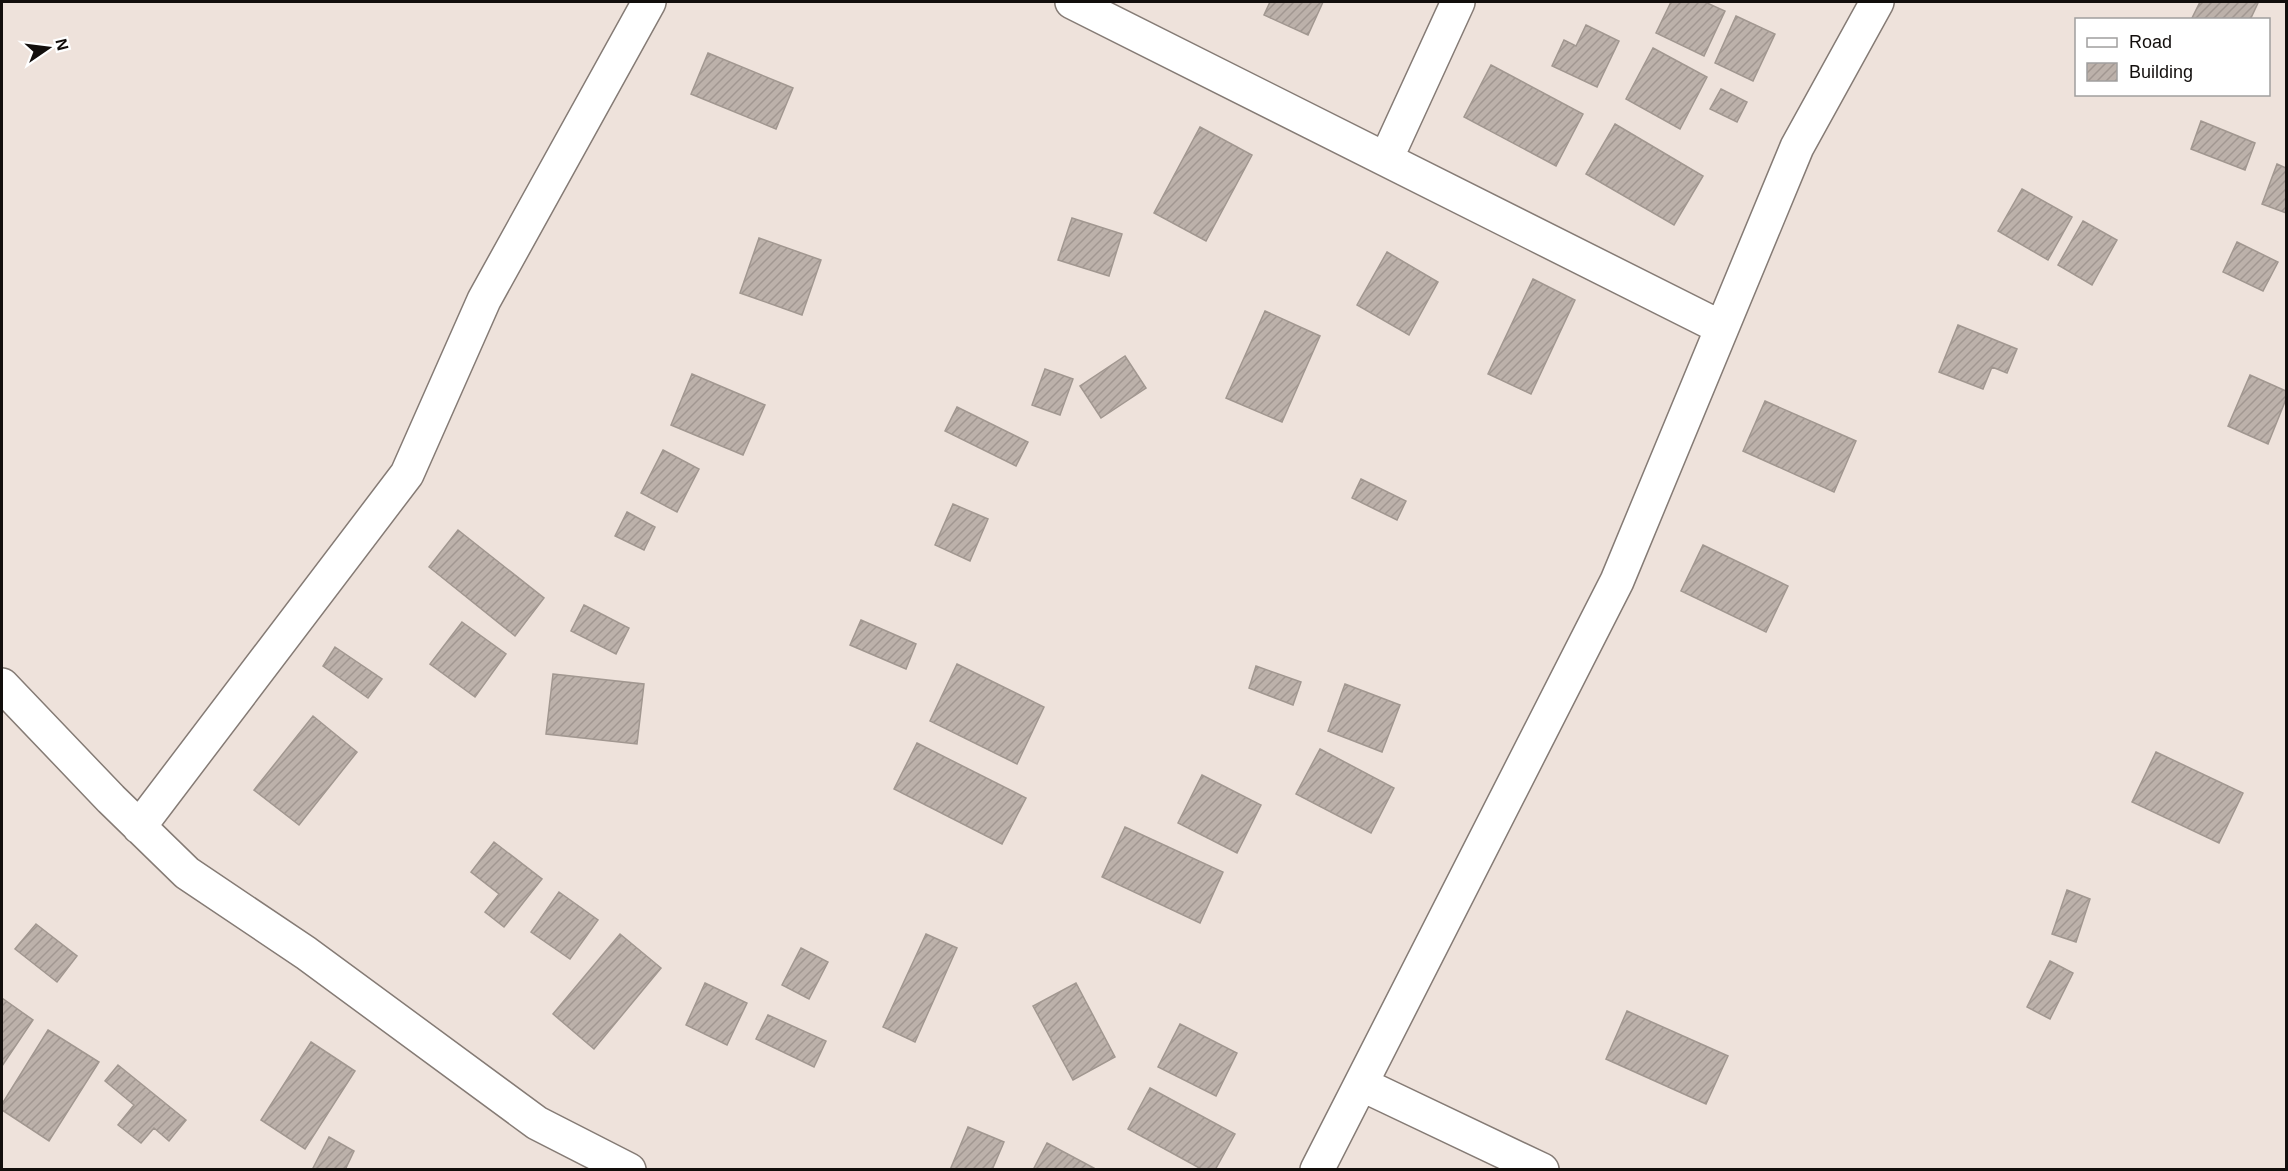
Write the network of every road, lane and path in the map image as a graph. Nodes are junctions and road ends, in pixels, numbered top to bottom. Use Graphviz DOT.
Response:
graph roads {
  1 [pos="649,2"];
  2 [pos="1072,2"];
  3 [pos="1458,2"];
  4 [pos="1877,2"];
  5 [pos="1386,159"];
  6 [pos="1722,328"];
  7 [pos="2,685"];
  8 [pos="139,827"];
  9 [pos="1361,1084"];
  10 [pos="582,1160"];
  11 [pos="628,1170"];
  12 [pos="1317,1170"];
  13 [pos="1542,1170"];
  1 -- 8 [label="street"];
  2 -- 5 [label="street"];
  3 -- 5 [label="street"];
  4 -- 6 [label="street"];
  5 -- 6 [label="street"];
  6 -- 9 [label="street"];
  7 -- 8 [label="street"];
  8 -- 10 [label="street"];
  9 -- 12 [label="street"];
  9 -- 13 [label="street"];
  10 -- 11 [label="street"];
}
